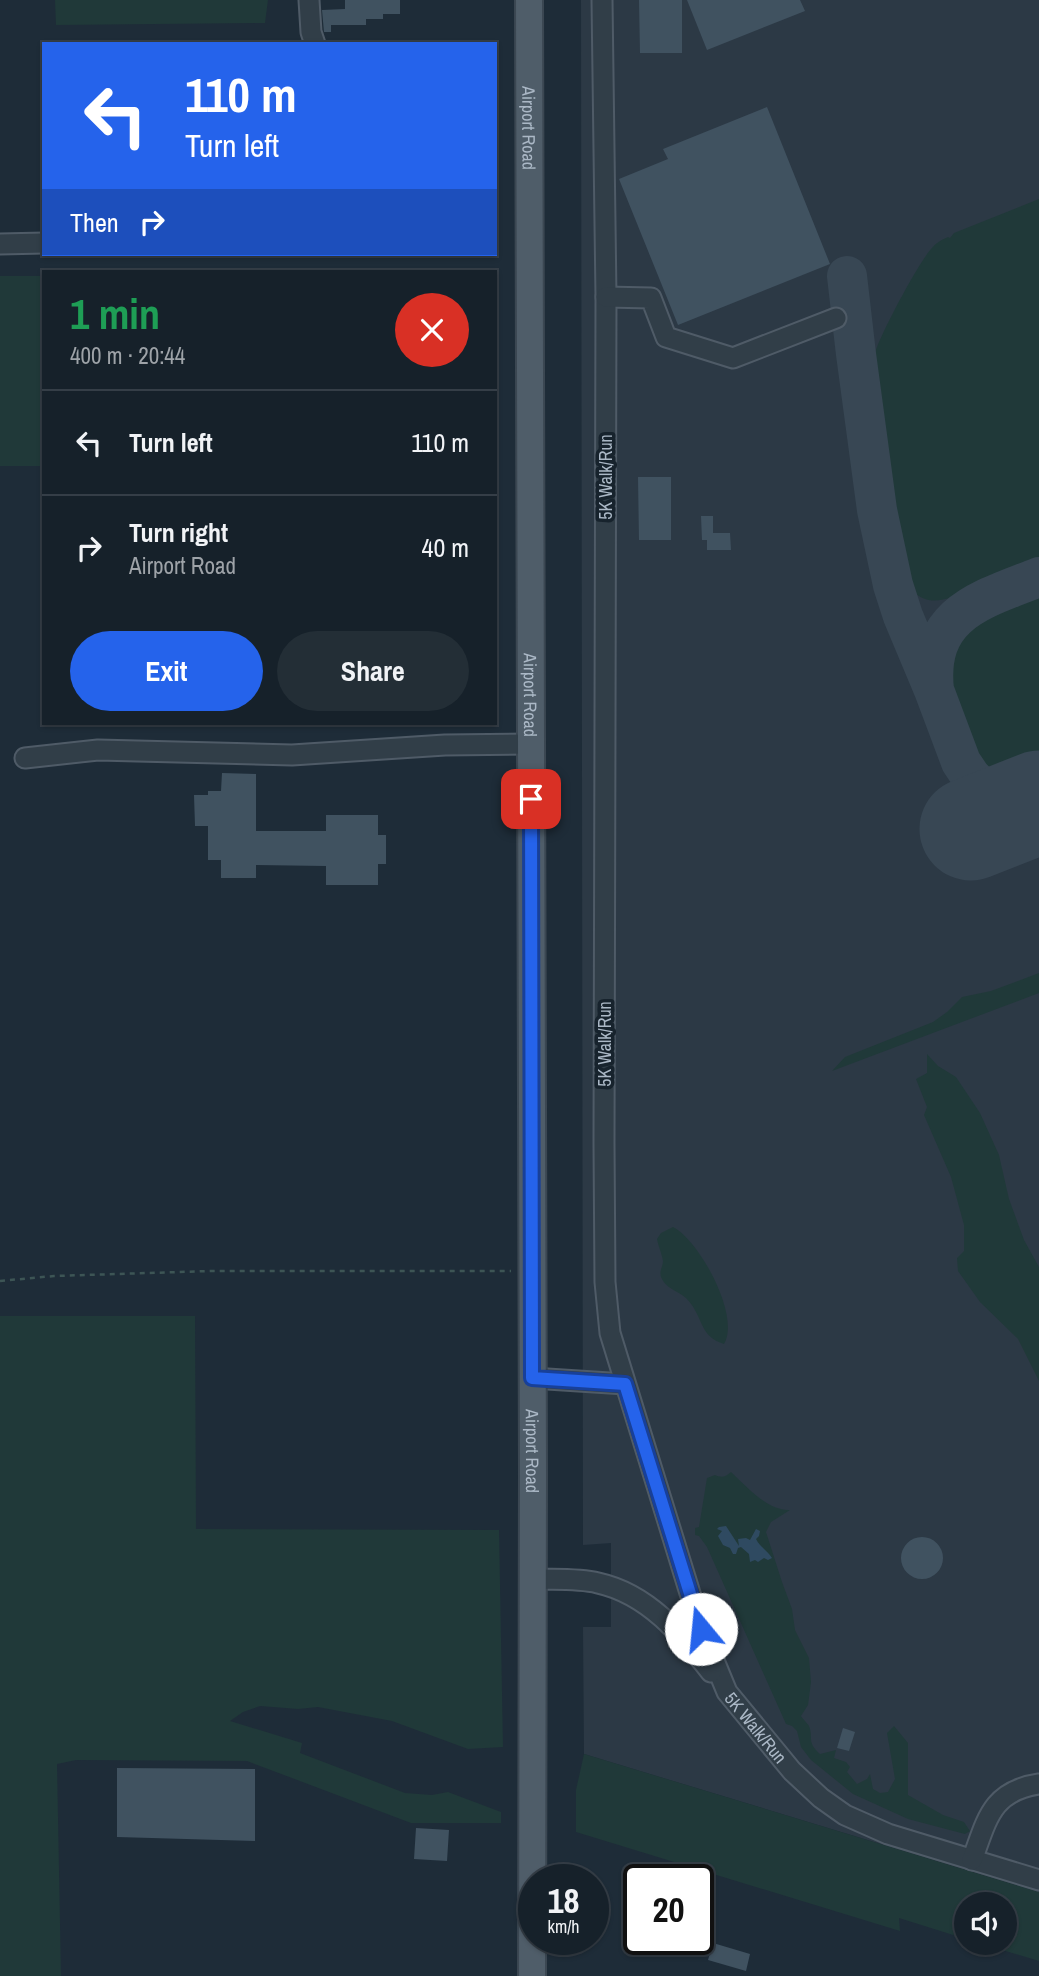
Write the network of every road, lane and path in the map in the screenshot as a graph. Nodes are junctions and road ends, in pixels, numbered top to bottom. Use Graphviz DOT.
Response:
graph roads {
  1 [pos="309,0"];
  2 [pos="529,0"];
  3 [pos="602,0"];
  4 [pos="314,42"];
  5 [pos="42,243"];
  6 [pos="0,244"];
  7 [pos="606,297"];
  8 [pos="836,318"];
  9 [pos="530,744"];
  10 [pos="25,758"];
  11 [pos="532,1271"];
  12 [pos="0,1281"];
  13 [pos="532,1378"];
  14 [pos="625,1384"];
  15 [pos="533,1579"];
  16 [pos="727,1692"];
  17 [pos="1039,1784"];
  18 [pos="972,1860"];
  19 [pos="1039,1880"];
  20 [pos="532,1976"];
  1 -- 4 [label="lane"];
  2 -- 9 [label="main road, Airport Road"];
  3 -- 7 [label="lane, 5K Walk/Run"];
  5 -- 6 [label="lane"];
  7 -- 8 [label="lane"];
  7 -- 14 [label="lane, 5K Walk/Run"];
  9 -- 10 [label="lane"];
  9 -- 11 [label="main road, Airport Road"];
  11 -- 12 [label="path"];
  11 -- 13 [label="main road, Airport Road"];
  13 -- 14 [label="lane"];
  13 -- 15 [label="main road, Airport Road"];
  14 -- 16 [label="lane, 5K Walk/Run"];
  15 -- 16 [label="lane"];
  15 -- 20 [label="main road, Airport Road"];
  16 -- 18 [label="lane, 5K Walk/Run"];
  17 -- 18 [label="lane"];
  18 -- 19 [label="lane, 5K Walk/Run"];
}
